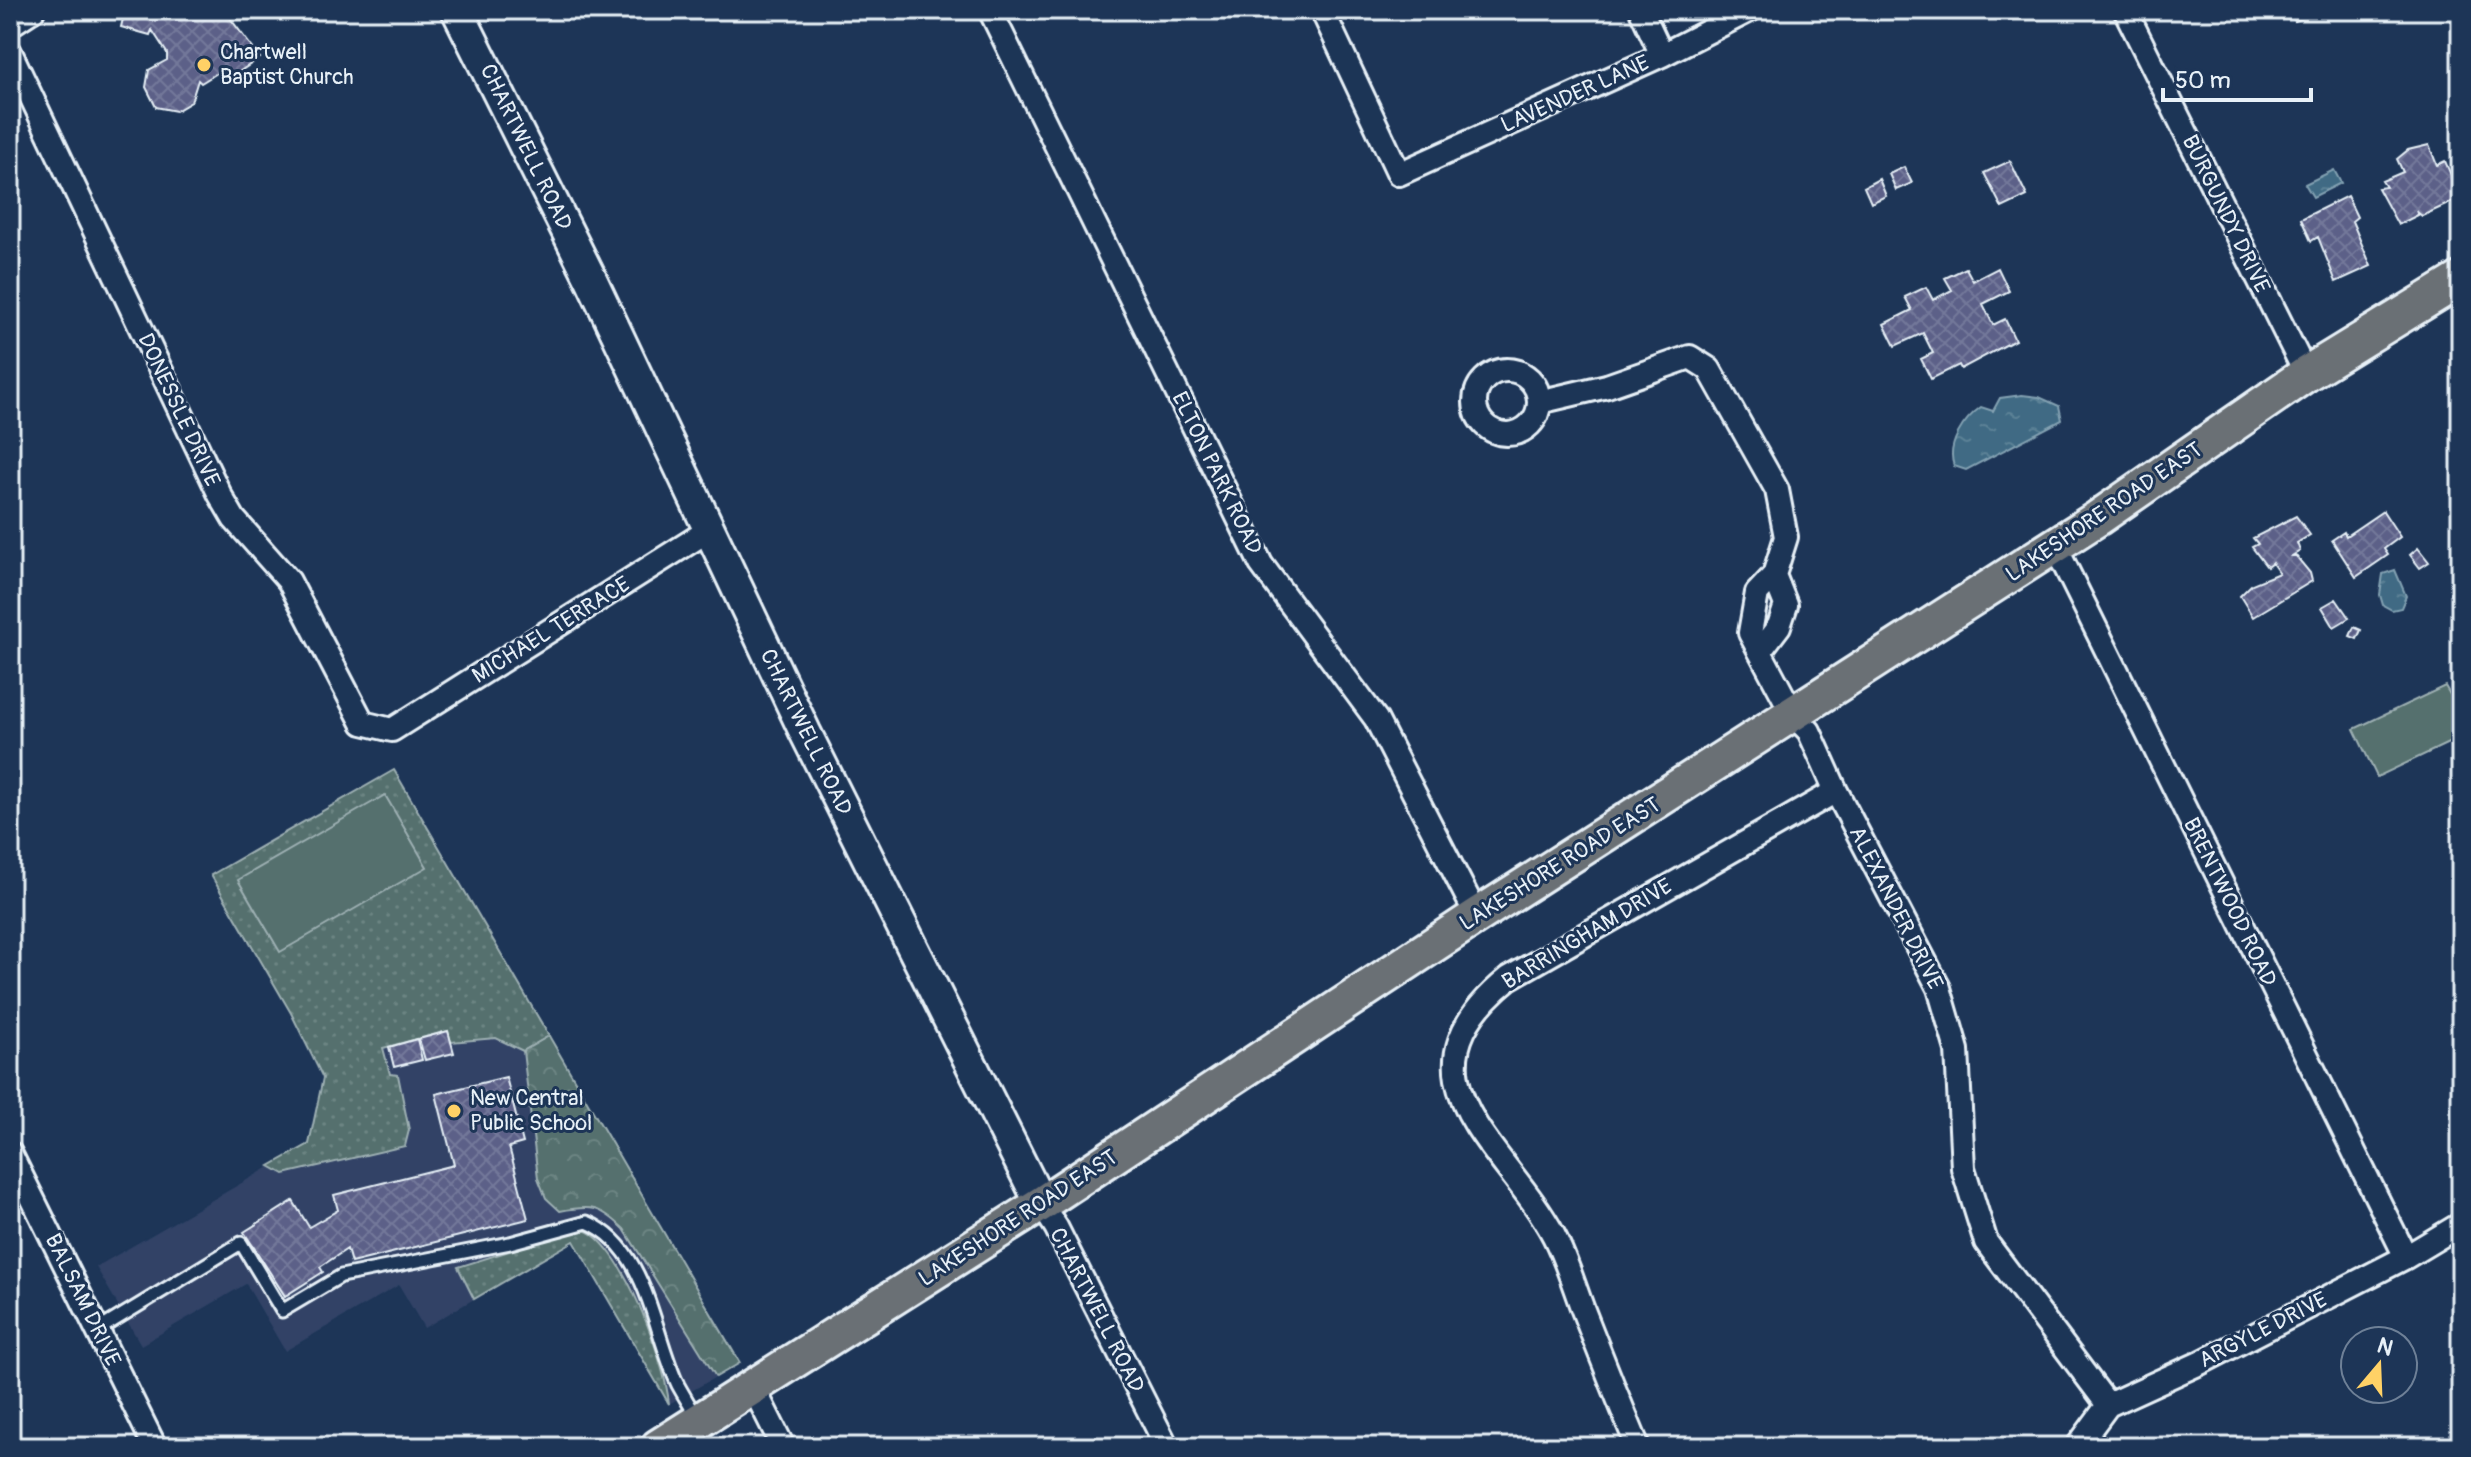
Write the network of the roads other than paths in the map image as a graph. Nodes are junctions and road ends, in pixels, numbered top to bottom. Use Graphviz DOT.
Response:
graph roads {
  1 [pos="33,10"];
  2 [pos="457,10"];
  3 [pos="990,10"];
  4 [pos="1322,10"];
  5 [pos="1641,10"];
  6 [pos="1750,10"];
  7 [pos="2125,10"];
  8 [pos="10,25"];
  9 [pos="10,52"];
  10 [pos="1662,55"];
  11 [pos="2461,279"];
  12 [pos="2306,374"];
  13 [pos="1539,402"];
  14 [pos="709,530"];
  15 [pos="2051,548"];
  16 [pos="1794,716"];
  17 [pos="392,730"];
  18 [pos="1836,791"];
  19 [pos="1477,916"];
  20 [pos="10,1153"];
  21 [pos="1041,1204"];
  22 [pos="2461,1224"];
  23 [pos="2406,1257"];
  24 [pos="98,1330"];
  25 [pos="753,1387"];
  26 [pos="2108,1405"];
  27 [pos="699,1422"];
  28 [pos="155,1447"];
  29 [pos="658,1447"];
  30 [pos="783,1447"];
  31 [pos="1167,1447"];
  32 [pos="1638,1447"];
  33 [pos="2077,1447"];
  1 -- 8 [label="street"];
  2 -- 14 [label="street, CHARTWELL ROAD"];
  3 -- 19 [label="street, ELTON PARK ROAD"];
  4 -- 10 [label="street, LAVENDER LANE"];
  5 -- 10 [label="street"];
  6 -- 10 [label="street, LAVENDER LANE"];
  7 -- 12 [label="street, BURGUNDY DRIVE"];
  9 -- 17 [label="street, DONESSLE DRIVE"];
  11 -- 12 [label="main road, LAKESHORE ROAD EAST"];
  12 -- 15 [label="main road, LAKESHORE ROAD EAST"];
  13 -- 16 [label="street, ALEXANDER DRIVE"];
  14 -- 17 [label="street, MICHAEL TERRACE"];
  14 -- 21 [label="street, CHARTWELL ROAD"];
  15 -- 16 [label="main road, LAKESHORE ROAD EAST"];
  15 -- 23 [label="street, BRENTWOOD ROAD"];
  16 -- 18 [label="street, ALEXANDER DRIVE"];
  16 -- 19 [label="main road, LAKESHORE ROAD EAST"];
  18 -- 26 [label="street, ALEXANDER DRIVE"];
  18 -- 32 [label="street, BARRINGHAM DRIVE"];
  19 -- 21 [label="main road, LAKESHORE ROAD EAST"];
  20 -- 24 [label="street, BALSAM DRIVE"];
  21 -- 25 [label="main road, LAKESHORE ROAD EAST"];
  21 -- 31 [label="street, CHARTWELL ROAD"];
  22 -- 23 [label="street, ARGYLE DRIVE"];
  23 -- 26 [label="street, ARGYLE DRIVE"];
  24 -- 27 [label="lane"];
  24 -- 28 [label="street, BALSAM DRIVE"];
  25 -- 27 [label="main road, LAKESHORE ROAD EAST"];
  25 -- 30 [label="street"];
  26 -- 33 [label="street, ARGYLE DRIVE"];
  27 -- 29 [label="main road, LAKESHORE ROAD EAST"];
}
